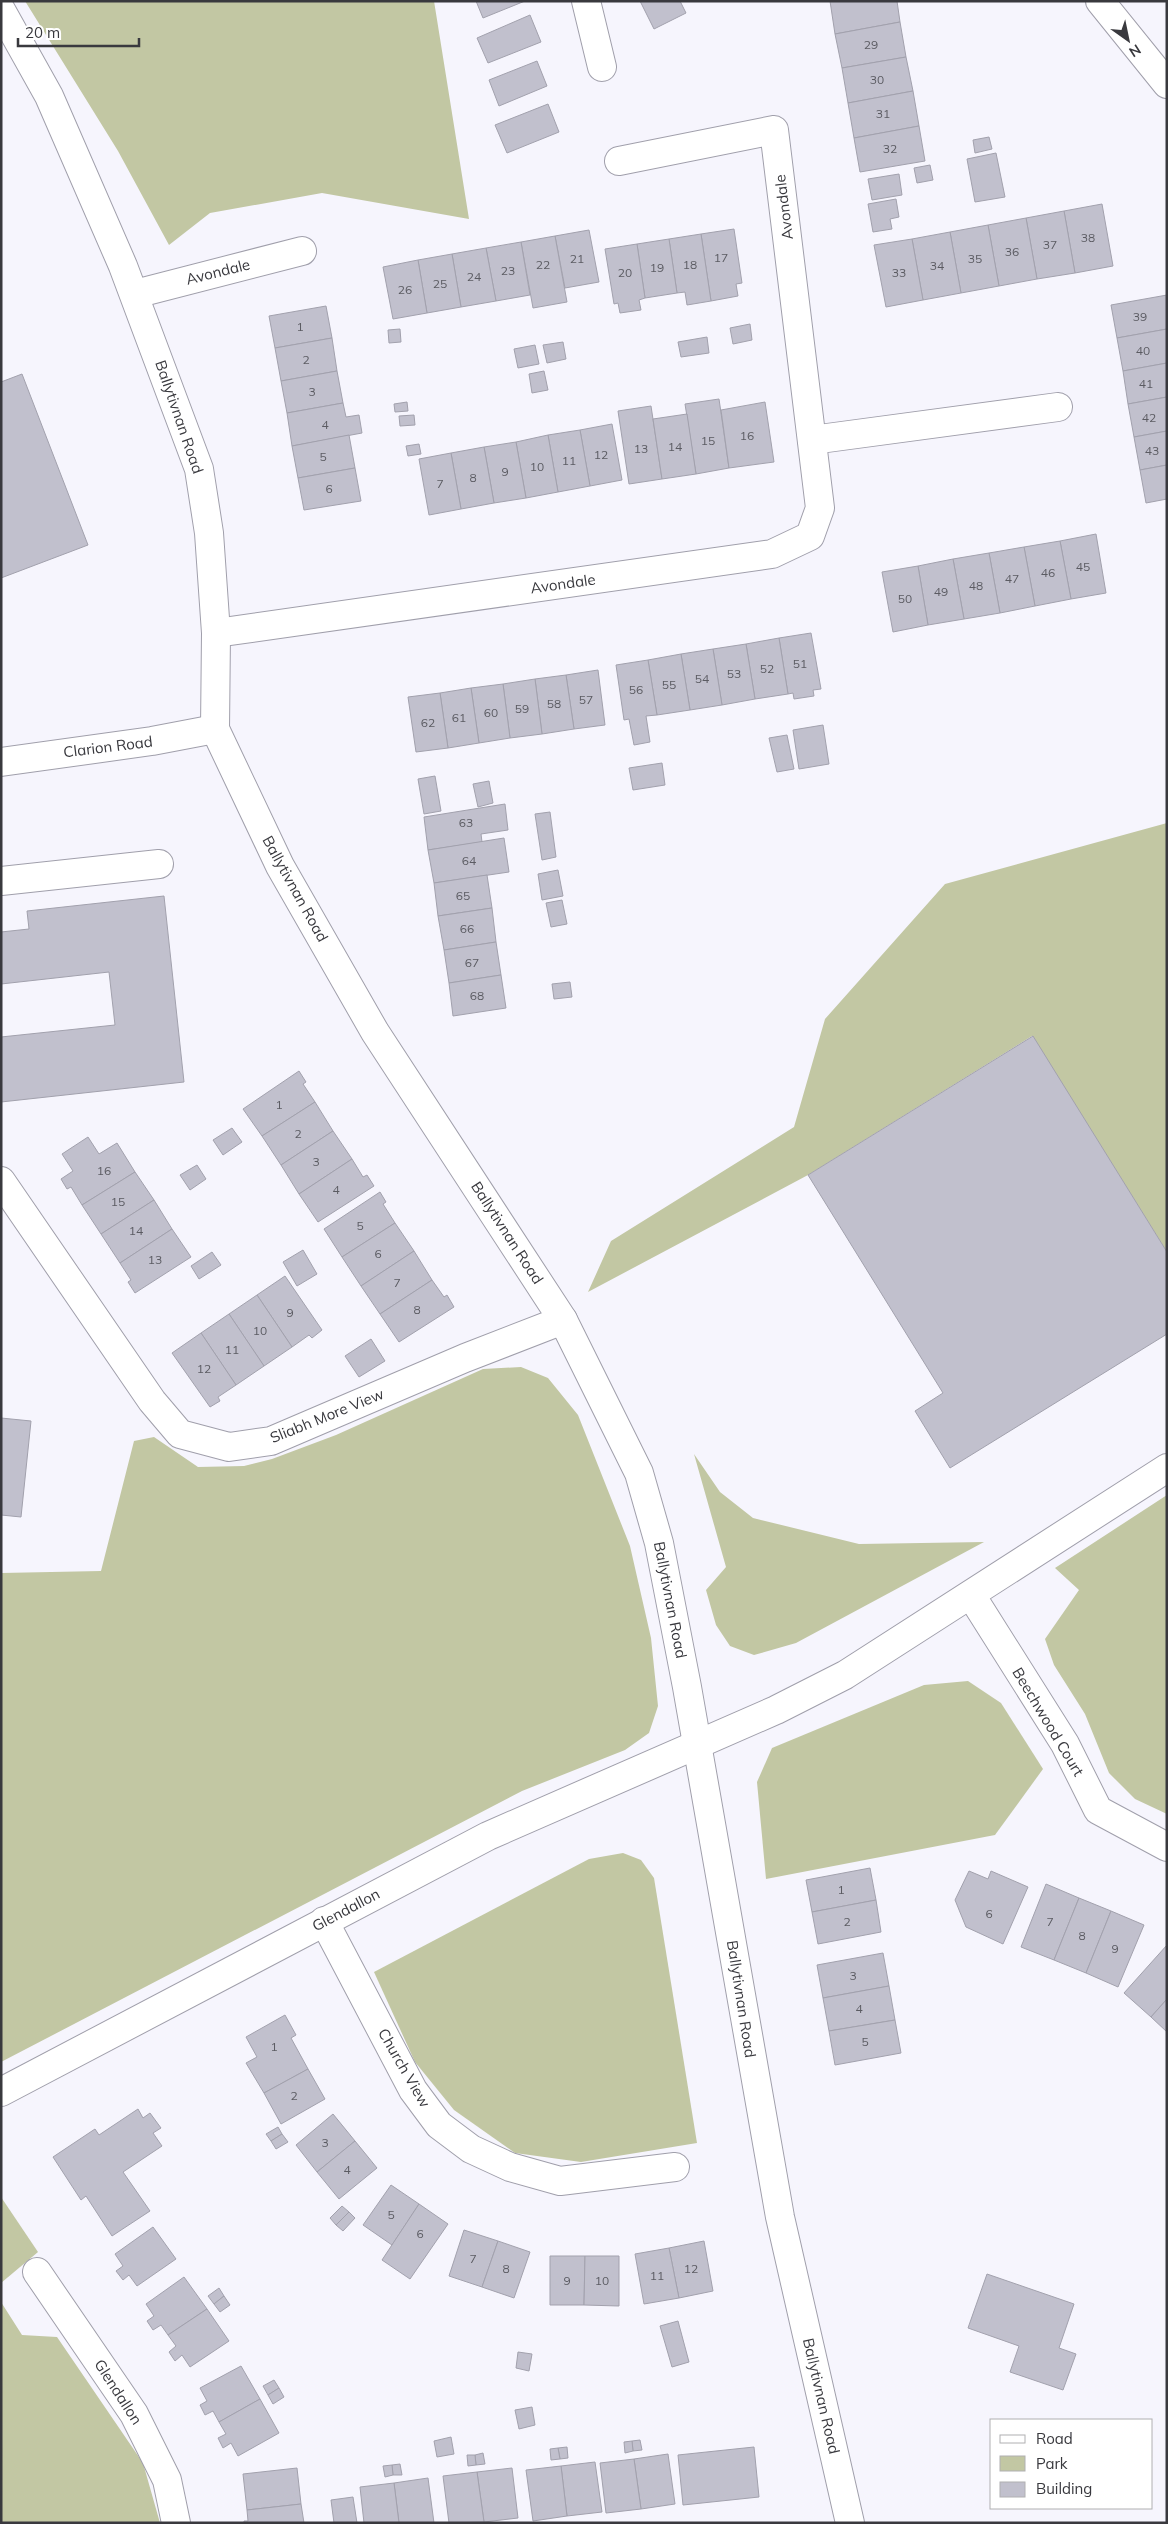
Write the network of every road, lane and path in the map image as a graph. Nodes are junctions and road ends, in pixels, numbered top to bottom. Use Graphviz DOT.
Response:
graph roads {
  1 [pos="586,1"];
  2 [pos="1100,1"];
  3 [pos="1,10"];
  4 [pos="602,67"];
  5 [pos="1167,84"];
  6 [pos="619,161"];
  7 [pos="302,251"];
  8 [pos="134,294"];
  9 [pos="1058,407"];
  10 [pos="812,440"];
  11 [pos="216,633"];
  12 [pos="215,729"];
  13 [pos="1,762"];
  14 [pos="159,864"];
  15 [pos="1,881"];
  16 [pos="1,1181"];
  17 [pos="563,1320"];
  18 [pos="1167,1468"];
  19 [pos="971,1595"];
  20 [pos="698,1743"];
  21 [pos="1167,1847"];
  22 [pos="324,1921"];
  23 [pos="1,2092"];
  24 [pos="675,2167"];
  25 [pos="37,2272"];
  26 [pos="176,2523"];
  27 [pos="850,2523"];
  1 -- 4 [label="main road"];
  2 -- 5 [label="main road"];
  3 -- 8 [label="main road, Ballytivnan Road"];
  6 -- 10 [label="main road, Avondale"];
  7 -- 8 [label="main road, Avondale"];
  8 -- 11 [label="main road, Ballytivnan Road"];
  9 -- 10 [label="main road"];
  10 -- 11 [label="main road, Avondale"];
  11 -- 12 [label="main road, Ballytivnan Road"];
  12 -- 13 [label="main road, Clarion Road"];
  12 -- 17 [label="main road, Ballytivnan Road"];
  14 -- 15 [label="main road"];
  16 -- 17 [label="main road, Sliabh More View"];
  17 -- 20 [label="main road, Ballytivnan Road"];
  18 -- 19 [label="main road, Glendallon"];
  19 -- 20 [label="main road, Glendallon"];
  19 -- 21 [label="main road, Beechwood Court"];
  20 -- 22 [label="main road, Glendallon"];
  20 -- 27 [label="main road, Ballytivnan Road"];
  22 -- 23 [label="main road, Glendallon"];
  22 -- 24 [label="main road, Church View"];
  25 -- 26 [label="main road, Glendallon"];
}
